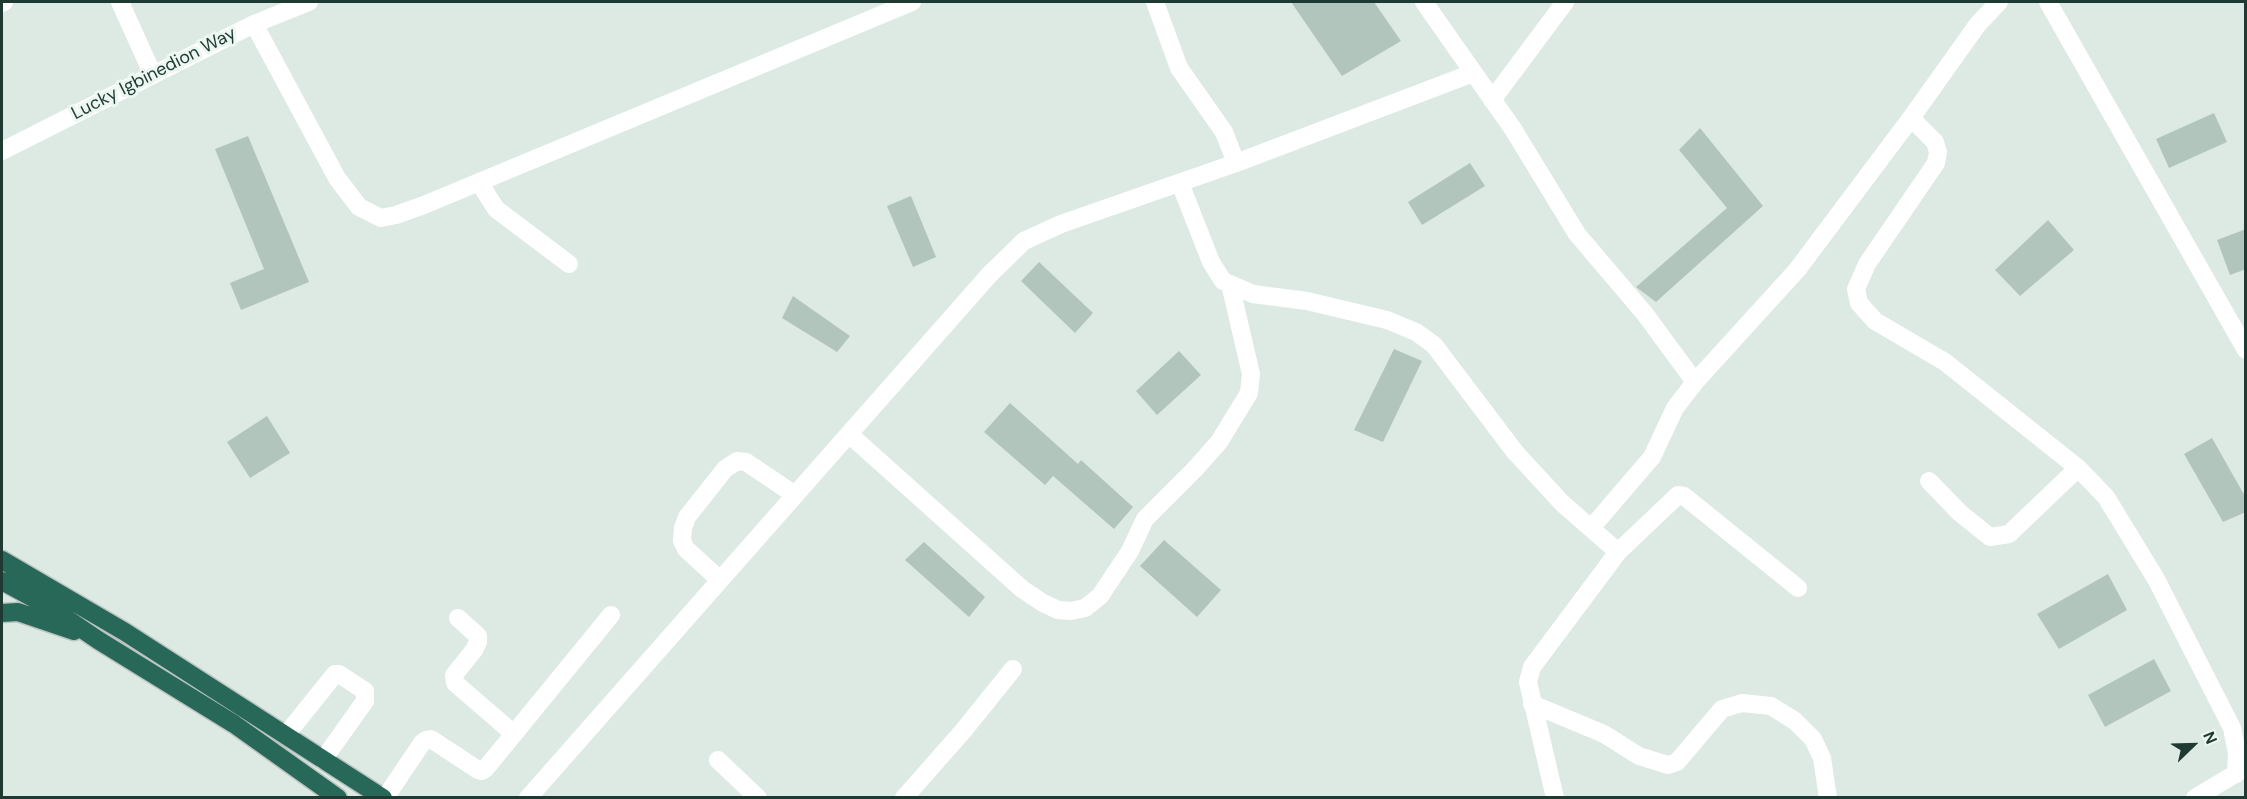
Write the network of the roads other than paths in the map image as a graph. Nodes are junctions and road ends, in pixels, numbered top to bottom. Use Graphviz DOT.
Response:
graph roads {
  1 [pos="120,2"];
  2 [pos="309,2"];
  3 [pos="912,2"];
  4 [pos="1155,2"];
  5 [pos="1424,2"];
  6 [pos="1565,2"];
  7 [pos="1999,2"];
  8 [pos="2048,2"];
  9 [pos="254,24"];
  10 [pos="1473,73"];
  11 [pos="153,75"];
  12 [pos="1492,100"];
  13 [pos="1911,118"];
  14 [pos="4,144"];
  15 [pos="1236,163"];
  16 [pos="479,182"];
  17 [pos="1180,183"];
  18 [pos="568,264"];
  19 [pos="1230,284"];
  20 [pos="2246,350"];
  21 [pos="1695,382"];
  22 [pos="849,434"];
  23 [pos="2078,468"];
  24 [pos="1929,481"];
  25 [pos="795,495"];
  26 [pos="1592,527"];
  27 [pos="1618,552"];
  28 [pos="2,561"];
  29 [pos="720,580"];
  30 [pos="2,581"];
  31 [pos="1798,588"];
  32 [pos="2,613"];
  33 [pos="611,615"];
  34 [pos="458,618"];
  35 [pos="98,640"];
  36 [pos="1012,669"];
  37 [pos="1532,704"];
  38 [pos="514,734"];
  39 [pos="286,735"];
  40 [pos="718,760"];
  41 [pos="327,762"];
  42 [pos="2241,771"];
  43 [pos="320,786"];
  44 [pos="338,798"];
  45 [pos="384,798"];
  46 [pos="528,798"];
  47 [pos="758,798"];
  48 [pos="904,798"];
  49 [pos="1555,798"];
  50 [pos="1828,798"];
  51 [pos="2195,798"];
  1 -- 11 [label="street"];
  2 -- 9 [label="street, Lucky Igbinedion Way"];
  3 -- 16 [label="street"];
  4 -- 15 [label="street"];
  5 -- 10 [label="street"];
  6 -- 12 [label="street"];
  7 -- 13 [label="street"];
  8 -- 20 [label="street"];
  9 -- 11 [label="street, Lucky Igbinedion Way"];
  9 -- 16 [label="street"];
  10 -- 12 [label="street"];
  10 -- 15 [label="street"];
  11 -- 14 [label="street, Lucky Igbinedion Way"];
  12 -- 21 [label="street"];
  13 -- 21 [label="street"];
  13 -- 23 [label="street"];
  15 -- 17 [label="street"];
  16 -- 18 [label="street"];
  17 -- 19 [label="street"];
  17 -- 22 [label="street"];
  19 -- 22 [label="street"];
  19 -- 26 [label="street"];
  21 -- 26 [label="street"];
  22 -- 25 [label="street"];
  23 -- 24 [label="street"];
  23 -- 42 [label="street"];
  25 -- 29 [label="street"];
  25 -- 29 [label="street"];
  26 -- 27 [label="street"];
  27 -- 31 [label="street"];
  27 -- 37 [label="street"];
  28 -- 39 [label="highway"];
  29 -- 46 [label="street"];
  30 -- 35 [label="highway"];
  32 -- 35 [label="highway"];
  33 -- 38 [label="street"];
  34 -- 38 [label="street"];
  35 -- 43 [label="highway"];
  36 -- 48 [label="street"];
  37 -- 49 [label="street"];
  37 -- 50 [label="street"];
  38 -- 45 [label="street"];
  39 -- 41 [label="highway"];
  39 -- 41 [label="street"];
  40 -- 47 [label="street"];
  41 -- 43 [label="highway"];
  41 -- 45 [label="highway"];
  42 -- 51 [label="street"];
  43 -- 44 [label="highway"];
}
